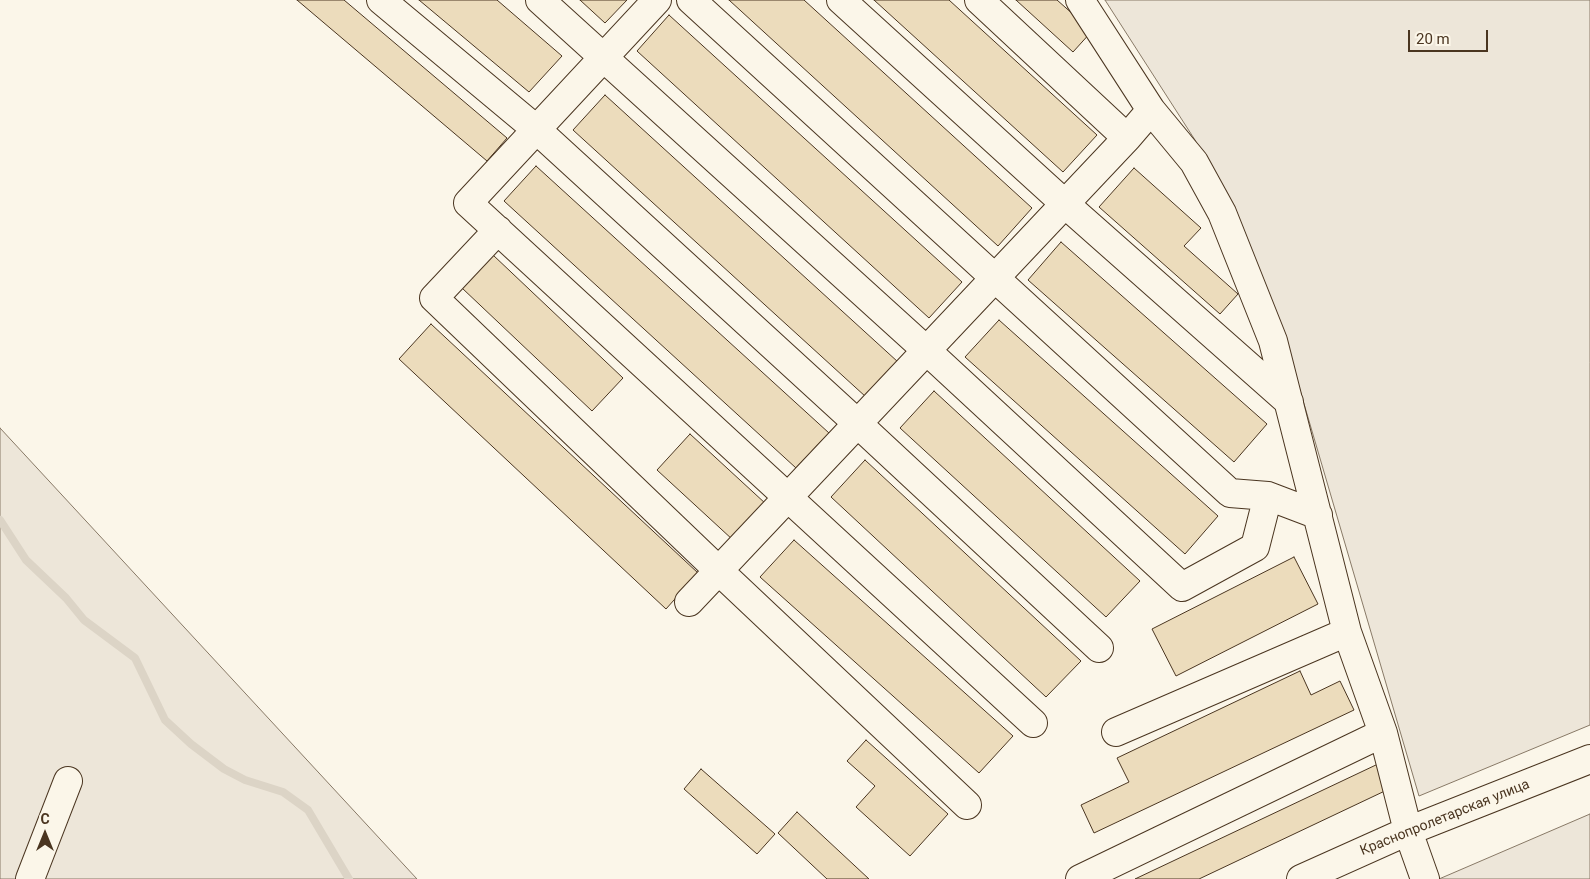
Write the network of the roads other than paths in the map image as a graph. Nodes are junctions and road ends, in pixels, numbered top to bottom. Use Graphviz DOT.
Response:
graph roads {
  1 [pos="381,0"];
  2 [pos="540,0"];
  3 [pos="657,0"];
  4 [pos="692,0"];
  5 [pos="841,0"];
  6 [pos="980,0"];
  7 [pos="1080,0"];
  8 [pos="604,58"];
  9 [pos="1151,110"];
  10 [pos="537,130"];
  11 [pos="1127,138"];
  12 [pos="1064,203"];
  13 [pos="498,230"];
  14 [pos="994,278"];
  15 [pos="926,350"];
  16 [pos="1289,402"];
  17 [pos="857,424"];
  18 [pos="788,496"];
  19 [pos="1268,496"];
  20 [pos="1318,515"];
  21 [pos="718,570"];
  22 [pos="689,602"];
  23 [pos="1347,632"];
  24 [pos="1099,648"];
  25 [pos="1033,723"];
  26 [pos="1116,732"];
  27 [pos="1383,733"];
  28 [pos="1589,761"];
  29 [pos="68,781"];
  30 [pos="967,805"];
  31 [pos="1408,831"];
  32 [pos="30,879"];
  33 [pos="1080,879"];
  34 [pos="1301,879"];
  35 [pos="1425,879"];
  1 -- 10 [label="street"];
  2 -- 8 [label="street"];
  3 -- 8 [label="street"];
  4 -- 14 [label="street"];
  5 -- 12 [label="street"];
  6 -- 11 [label="street"];
  7 -- 9 [label="street"];
  8 -- 10 [label="street"];
  8 -- 15 [label="street"];
  9 -- 11 [label="street"];
  9 -- 16 [label="street"];
  10 -- 13 [label="street"];
  10 -- 17 [label="street"];
  11 -- 12 [label="street"];
  12 -- 14 [label="street"];
  12 -- 16 [label="street"];
  13 -- 18 [label="street"];
  13 -- 21 [label="street"];
  14 -- 15 [label="street"];
  14 -- 19 [label="street"];
  15 -- 17 [label="street"];
  15 -- 19 [label="street"];
  16 -- 20 [label="street"];
  17 -- 18 [label="street"];
  17 -- 24 [label="street"];
  18 -- 21 [label="street"];
  18 -- 25 [label="street"];
  19 -- 20 [label="street"];
  20 -- 23 [label="street"];
  21 -- 22 [label="street"];
  21 -- 30 [label="street"];
  23 -- 26 [label="street"];
  23 -- 27 [label="street"];
  27 -- 31 [label="street"];
  27 -- 33 [label="street"];
  28 -- 31 [label="street, Краснопролетарская улица"];
  29 -- 32 [label="street"];
  31 -- 34 [label="street, Краснопролетарская улица"];
  31 -- 35 [label="street"];
}
